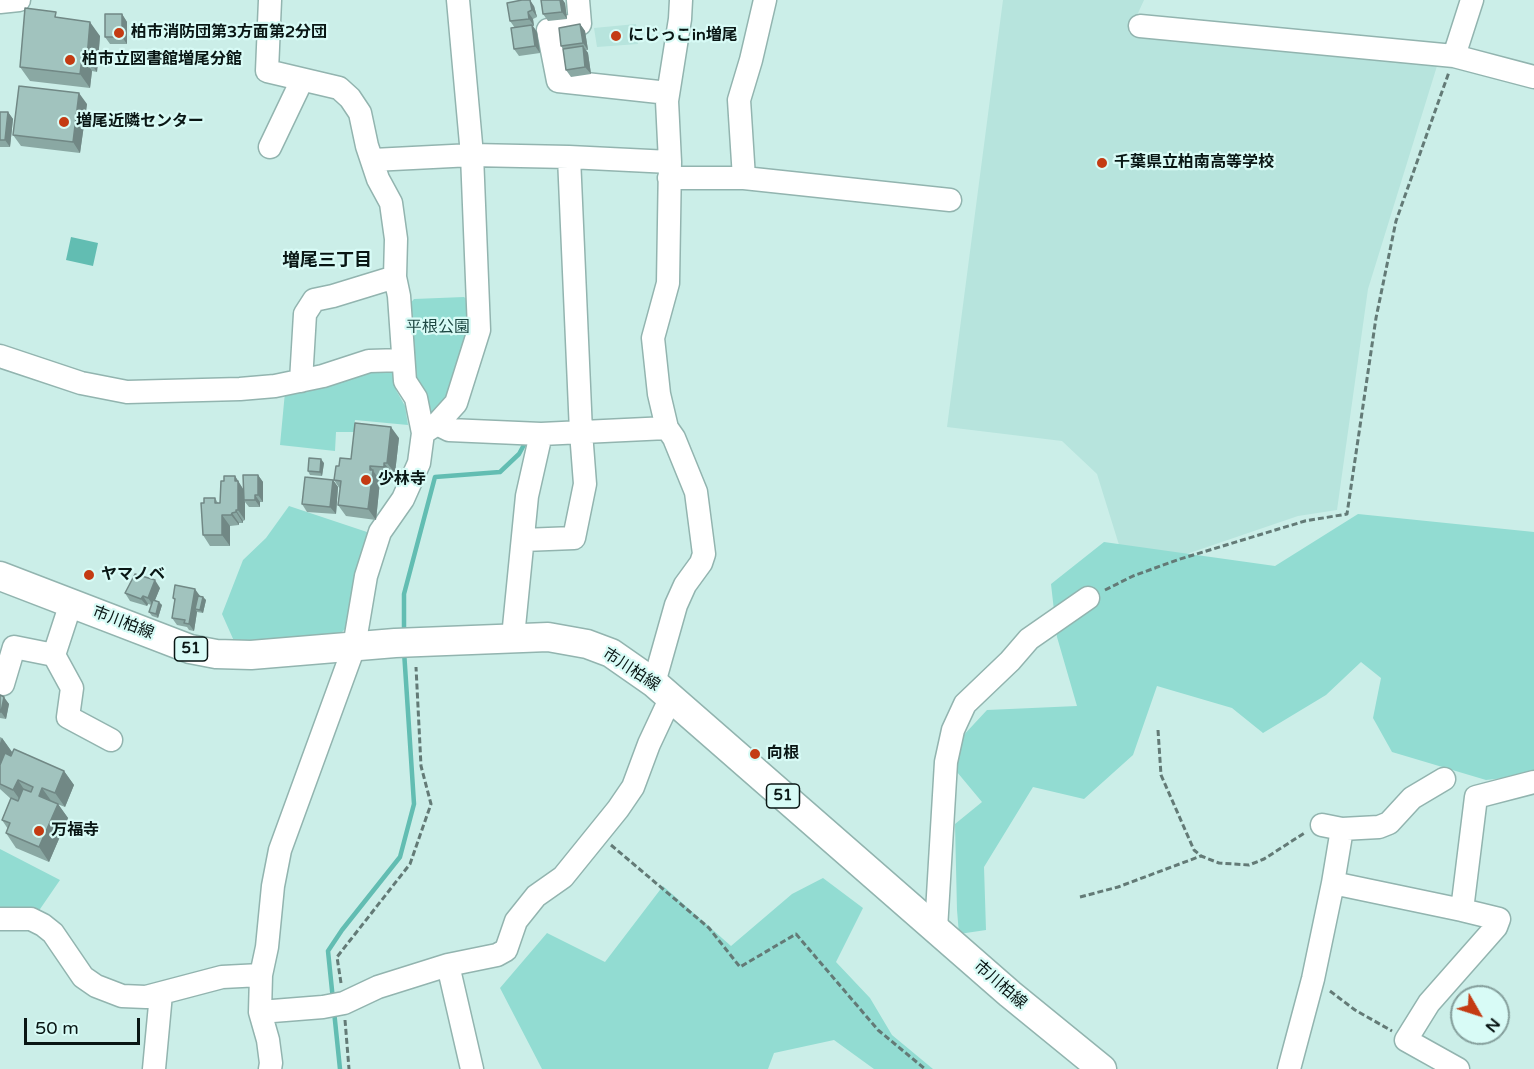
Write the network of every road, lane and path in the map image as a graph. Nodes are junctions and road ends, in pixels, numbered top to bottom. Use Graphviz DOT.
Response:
graph roads {
  1 [pos="19,0"];
  2 [pos="270,0"];
  3 [pos="458,0"];
  4 [pos="578,0"];
  5 [pos="681,0"];
  6 [pos="765,0"];
  7 [pos="1472,0"];
  8 [pos="0,2"];
  9 [pos="1140,26"];
  10 [pos="1454,56"];
  11 [pos="1533,74"];
  12 [pos="302,80"];
  13 [pos="668,93"];
  14 [pos="270,147"];
  15 [pos="472,155"];
  16 [pos="569,157"];
  17 [pos="373,160"];
  18 [pos="669,170"];
  19 [pos="744,178"];
  20 [pos="950,200"];
  21 [pos="395,276"];
  22 [pos="0,356"];
  23 [pos="403,360"];
  24 [pos="301,381"];
  25 [pos="667,428"];
  26 [pos="430,429"];
  27 [pos="581,432"];
  28 [pos="541,434"];
  29 [pos="523,540"];
  30 [pos="0,576"];
  31 [pos="1088,598"];
  32 [pos="70,603"];
  33 [pos="513,637"];
  34 [pos="354,647"];
  35 [pos="409,651"];
  36 [pos="54,655"];
  37 [pos="0,684"];
  38 [pos="662,690"];
  39 [pos="1158,730"];
  40 [pos="111,740"];
  41 [pos="1444,779"];
  42 [pos="1534,782"];
  43 [pos="1332,827"];
  44 [pos="598,834"];
  45 [pos="1201,856"];
  46 [pos="1334,883"];
  47 [pos="1080,897"];
  48 [pos="1462,910"];
  49 [pos="0,919"];
  50 [pos="936,929"];
  51 [pos="448,965"];
  52 [pos="261,975"];
  53 [pos="1313,979"];
  54 [pos="161,994"];
  55 [pos="333,1005"];
  56 [pos="260,1012"];
  57 [pos="1406,1040"];
  58 [pos="154,1069"];
  59 [pos="270,1069"];
  60 [pos="350,1069"];
  61 [pos="472,1069"];
  62 [pos="925,1069"];
  63 [pos="1102,1069"];
  64 [pos="1289,1069"];
  65 [pos="1458,1069"];
  1 -- 8 [label="street"];
  2 -- 12 [label="street"];
  3 -- 15 [label="street"];
  4 -- 13 [label="street"];
  5 -- 13 [label="street"];
  6 -- 19 [label="street"];
  7 -- 10 [label="street"];
  9 -- 10 [label="street"];
  10 -- 11 [label="street"];
  10 -- 31 [label="path"];
  12 -- 14 [label="street"];
  12 -- 17 [label="street"];
  13 -- 18 [label="street"];
  15 -- 16 [label="street"];
  15 -- 17 [label="street"];
  15 -- 26 [label="street"];
  16 -- 18 [label="street"];
  16 -- 27 [label="street"];
  17 -- 21 [label="street"];
  18 -- 19 [label="street"];
  18 -- 25 [label="street"];
  19 -- 20 [label="street"];
  21 -- 23 [label="street"];
  21 -- 24 [label="street"];
  22 -- 24 [label="street"];
  23 -- 24 [label="street"];
  23 -- 26 [label="street"];
  25 -- 27 [label="street"];
  25 -- 38 [label="street"];
  26 -- 28 [label="street"];
  26 -- 34 [label="street"];
  27 -- 28 [label="street"];
  27 -- 29 [label="street"];
  28 -- 29 [label="street"];
  29 -- 33 [label="street"];
  30 -- 32 [label="main road, 市川柏線 / 51"];
  31 -- 50 [label="street"];
  32 -- 34 [label="main road, 市川柏線 / 51"];
  32 -- 36 [label="street"];
  33 -- 35 [label="main road, 市川柏線 / 51"];
  33 -- 38 [label="main road, 市川柏線 / 51"];
  34 -- 35 [label="main road, 市川柏線 / 51"];
  34 -- 52 [label="street"];
  35 -- 55 [label="path"];
  36 -- 37 [label="street"];
  36 -- 40 [label="street"];
  38 -- 44 [label="street"];
  38 -- 50 [label="main road, 市川柏線 / 51"];
  39 -- 45 [label="path"];
  41 -- 43 [label="street"];
  42 -- 48 [label="street"];
  43 -- 45 [label="path"];
  43 -- 46 [label="street"];
  44 -- 51 [label="street"];
  44 -- 62 [label="path"];
  45 -- 47 [label="path"];
  46 -- 48 [label="street"];
  46 -- 53 [label="street"];
  48 -- 57 [label="street"];
  49 -- 54 [label="street"];
  50 -- 63 [label="main road, 市川柏線 / 51"];
  51 -- 55 [label="street"];
  51 -- 61 [label="street"];
  52 -- 54 [label="street"];
  52 -- 56 [label="street"];
  53 -- 57 [label="path"];
  53 -- 64 [label="street"];
  54 -- 58 [label="street"];
  55 -- 56 [label="street"];
  55 -- 60 [label="path"];
  56 -- 59 [label="street"];
  57 -- 65 [label="street"];
}
